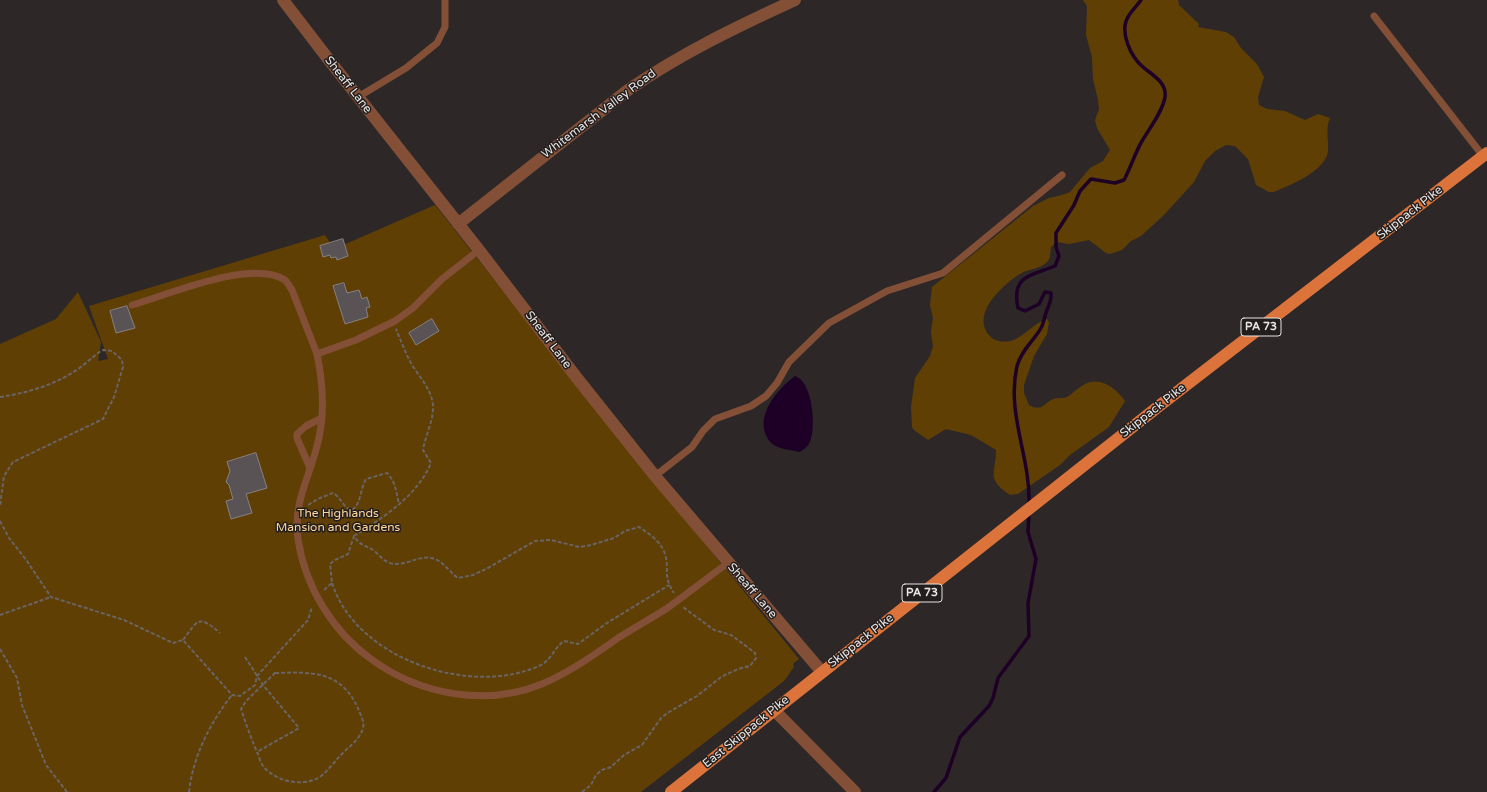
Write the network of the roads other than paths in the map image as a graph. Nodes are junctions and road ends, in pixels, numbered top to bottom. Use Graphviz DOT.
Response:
graph roads {
  1 [pos="284,0"];
  2 [pos="445,0"];
  3 [pos="795,0"];
  4 [pos="1374,16"];
  5 [pos="358,97"];
  6 [pos="1485,154"];
  7 [pos="1062,175"];
  8 [pos="458,224"];
  9 [pos="479,250"];
  10 [pos="132,305"];
  11 [pos="317,354"];
  12 [pos="322,418"];
  13 [pos="310,468"];
  14 [pos="655,476"];
  15 [pos="728,563"];
  16 [pos="822,672"];
  17 [pos="774,710"];
  18 [pos="671,792"];
  19 [pos="855,792"];
  1 -- 5 [label="street, Sheaff Lane"];
  2 -- 5 [label="lane"];
  3 -- 8 [label="street, Whitemarsh Valley Road"];
  4 -- 6 [label="lane"];
  5 -- 8 [label="street, Sheaff Lane"];
  6 -- 16 [label="main road, Skippack Pike / PA 73"];
  7 -- 14 [label="lane"];
  8 -- 9 [label="street, Sheaff Lane"];
  9 -- 11 [label="lane"];
  9 -- 14 [label="street, Sheaff Lane"];
  10 -- 11 [label="lane"];
  11 -- 12 [label="lane"];
  12 -- 13 [label="lane"];
  12 -- 13 [label="lane"];
  13 -- 15 [label="lane"];
  14 -- 15 [label="street, Sheaff Lane"];
  15 -- 16 [label="street, Sheaff Lane"];
  16 -- 17 [label="main road, East Skippack Pike / PA 73"];
  17 -- 18 [label="main road, East Skippack Pike / PA 73"];
  17 -- 19 [label="street"];
}
